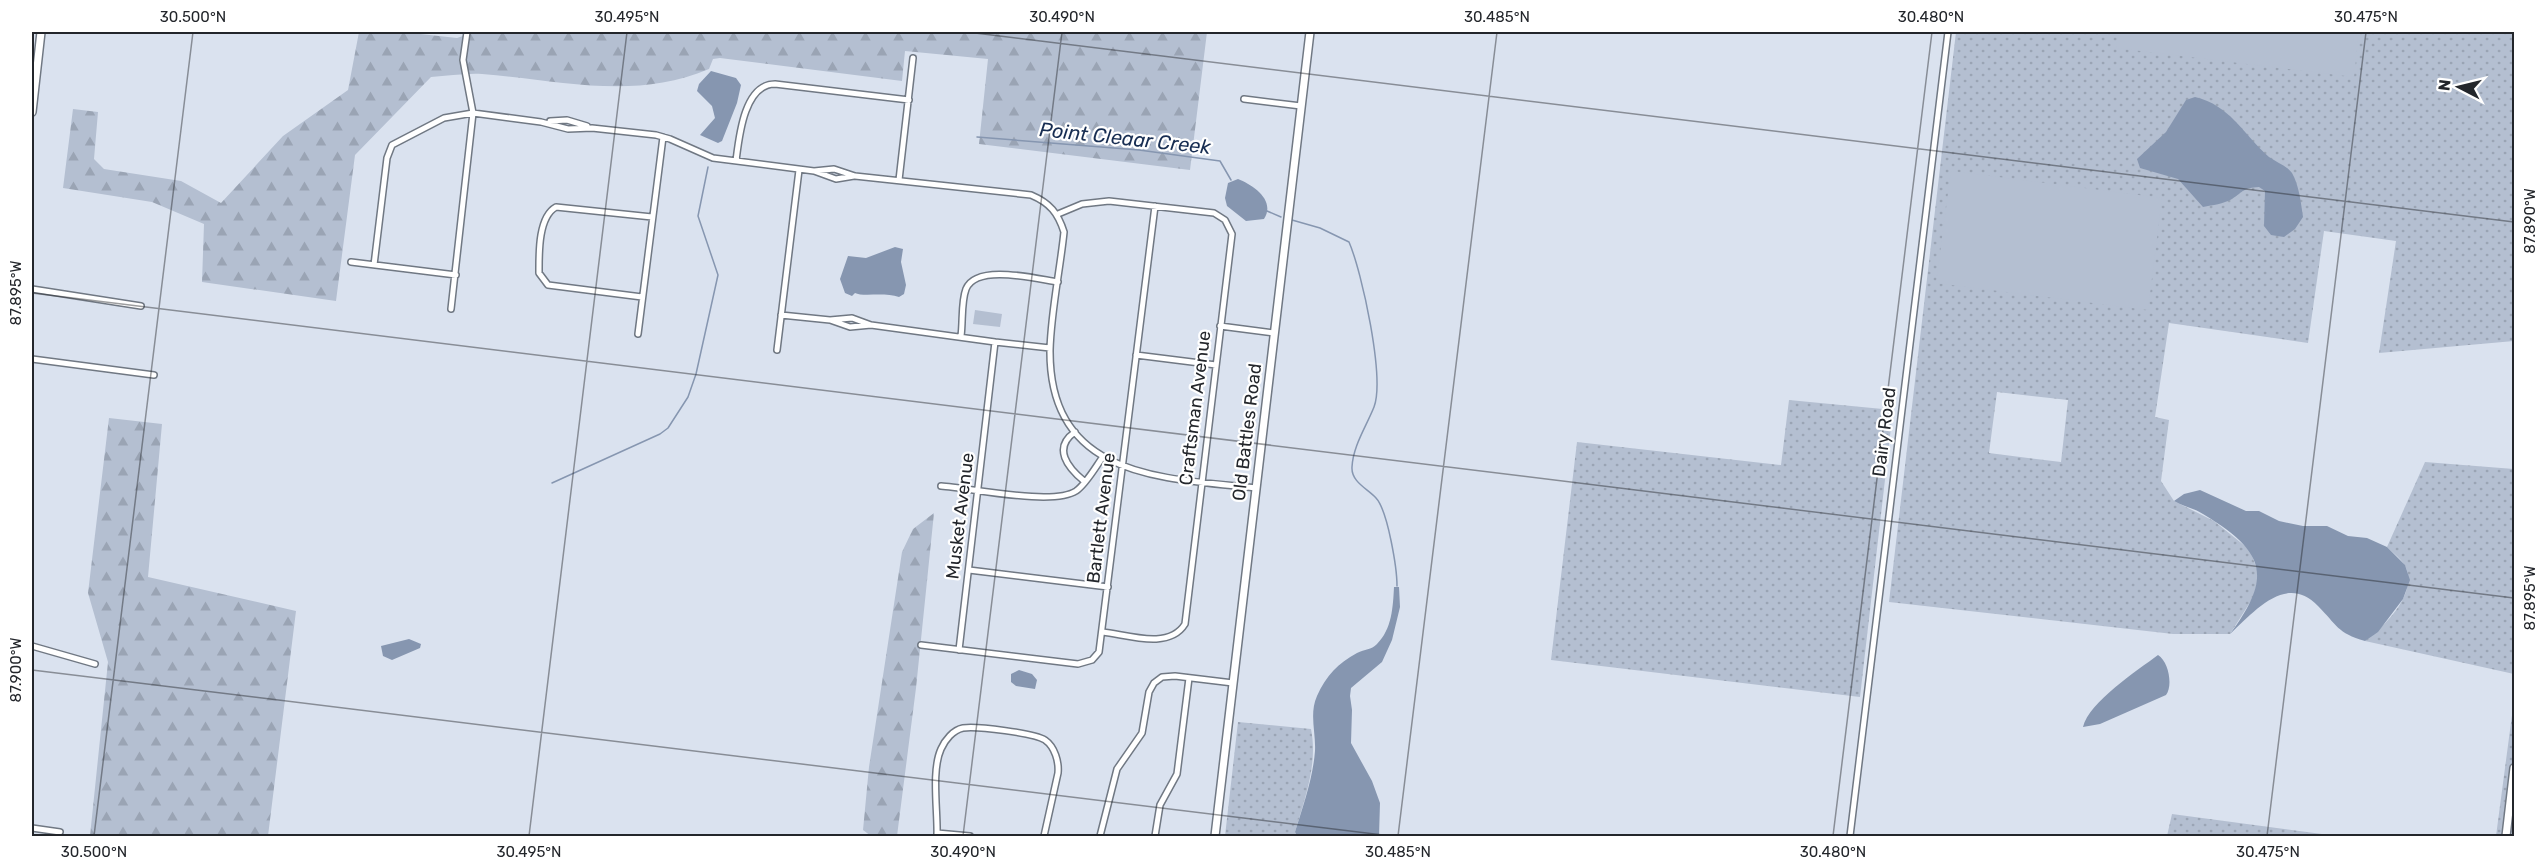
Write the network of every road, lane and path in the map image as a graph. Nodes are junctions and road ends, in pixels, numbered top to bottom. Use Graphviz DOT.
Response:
graph roads {
  1 [pos="40,32"];
  2 [pos="467,32"];
  3 [pos="1310,32"];
  4 [pos="1948,32"];
  5 [pos="913,58"];
  6 [pos="1244,99"];
  7 [pos="909,100"];
  8 [pos="1301,106"];
  9 [pos="32,112"];
  10 [pos="473,113"];
  11 [pos="663,137"];
  12 [pos="736,162"];
  13 [pos="799,170"];
  14 [pos="814,171"];
  15 [pos="855,176"];
  16 [pos="899,180"];
  17 [pos="1155,206"];
  18 [pos="1058,214"];
  19 [pos="652,217"];
  20 [pos="351,262"];
  21 [pos="374,265"];
  22 [pos="456,275"];
  23 [pos="1058,282"];
  24 [pos="32,289"];
  25 [pos="642,297"];
  26 [pos="141,306"];
  27 [pos="452,309"];
  28 [pos="781,315"];
  29 [pos="830,320"];
  30 [pos="871,325"];
  31 [pos="1220,326"];
  32 [pos="1274,333"];
  33 [pos="638,334"];
  34 [pos="961,336"];
  35 [pos="995,342"];
  36 [pos="1050,348"];
  37 [pos="777,350"];
  38 [pos="1136,355"];
  39 [pos="32,358"];
  40 [pos="1216,364"];
  41 [pos="154,375"];
  42 [pos="1075,432"];
  43 [pos="1102,458"];
  44 [pos="1123,467"];
  45 [pos="1084,481"];
  46 [pos="1202,482"];
  47 [pos="941,486"];
  48 [pos="1256,488"];
  49 [pos="978,489"];
  50 [pos="969,570"];
  51 [pos="1108,586"];
  52 [pos="1103,632"];
  53 [pos="921,645"];
  54 [pos="32,646"];
  55 [pos="959,650"];
  56 [pos="96,664"];
  57 [pos="1189,678"];
  58 [pos="1233,683"];
  59 [pos="2514,768"];
  60 [pos="32,828"];
  61 [pos="60,832"];
  62 [pos="937,835"];
  63 [pos="970,837"];
  64 [pos="1044,837"];
  65 [pos="1100,837"];
  66 [pos="1155,837"];
  67 [pos="1215,837"];
  68 [pos="1850,837"];
  69 [pos="2506,837"];
  1 -- 9 [label="street"];
  2 -- 10 [label="street"];
  3 -- 8 [label="street, Old Battles Road"];
  4 -- 68 [label="street, Dairy Road"];
  5 -- 7 [label="street"];
  6 -- 8 [label="street"];
  7 -- 12 [label="street"];
  7 -- 16 [label="street"];
  8 -- 32 [label="street, Old Battles Road"];
  10 -- 11 [label="street"];
  10 -- 21 [label="street"];
  10 -- 22 [label="street"];
  11 -- 12 [label="street"];
  11 -- 19 [label="street"];
  12 -- 13 [label="street"];
  13 -- 14 [label="street"];
  13 -- 28 [label="street"];
  14 -- 15 [label="street"];
  14 -- 15 [label="street"];
  15 -- 16 [label="street"];
  16 -- 18 [label="street"];
  17 -- 18 [label="street, Craftsman Avenue"];
  17 -- 31 [label="street, Craftsman Avenue"];
  17 -- 38 [label="street, Bartlett Avenue"];
  18 -- 23 [label="street"];
  19 -- 25 [label="street"];
  19 -- 25 [label="street"];
  20 -- 21 [label="street"];
  21 -- 22 [label="street"];
  22 -- 27 [label="street"];
  23 -- 34 [label="street"];
  23 -- 36 [label="street"];
  24 -- 26 [label="street"];
  25 -- 33 [label="street"];
  28 -- 29 [label="street"];
  28 -- 37 [label="street"];
  29 -- 30 [label="street"];
  29 -- 30 [label="street"];
  30 -- 34 [label="street"];
  31 -- 32 [label="street"];
  31 -- 40 [label="street, Craftsman Avenue"];
  32 -- 48 [label="street, Old Battles Road"];
  34 -- 35 [label="street"];
  35 -- 36 [label="street"];
  35 -- 49 [label="street, Musket Avenue"];
  36 -- 42 [label="street"];
  38 -- 40 [label="street"];
  38 -- 44 [label="street, Bartlett Avenue"];
  39 -- 41 [label="street"];
  40 -- 46 [label="street, Craftsman Avenue"];
  42 -- 43 [label="street"];
  42 -- 45 [label="street"];
  43 -- 44 [label="street"];
  43 -- 45 [label="street"];
  44 -- 46 [label="street"];
  44 -- 51 [label="street, Bartlett Avenue"];
  45 -- 49 [label="street"];
  46 -- 48 [label="street"];
  46 -- 52 [label="street, Craftsman Avenue"];
  47 -- 49 [label="street"];
  48 -- 58 [label="street, Old Battles Road"];
  49 -- 50 [label="street, Musket Avenue"];
  50 -- 51 [label="street"];
  50 -- 55 [label="street, Musket Avenue"];
  51 -- 52 [label="street, Bartlett Avenue"];
  52 -- 55 [label="street, Bartlett Avenue"];
  53 -- 55 [label="street, Bartlett Avenue"];
  54 -- 56 [label="street"];
  57 -- 58 [label="street"];
  57 -- 65 [label="street"];
  57 -- 66 [label="street"];
  58 -- 67 [label="street, Old Battles Road"];
  59 -- 69 [label="street"];
  60 -- 61 [label="street"];
  62 -- 63 [label="street"];
  62 -- 64 [label="street"];
}
